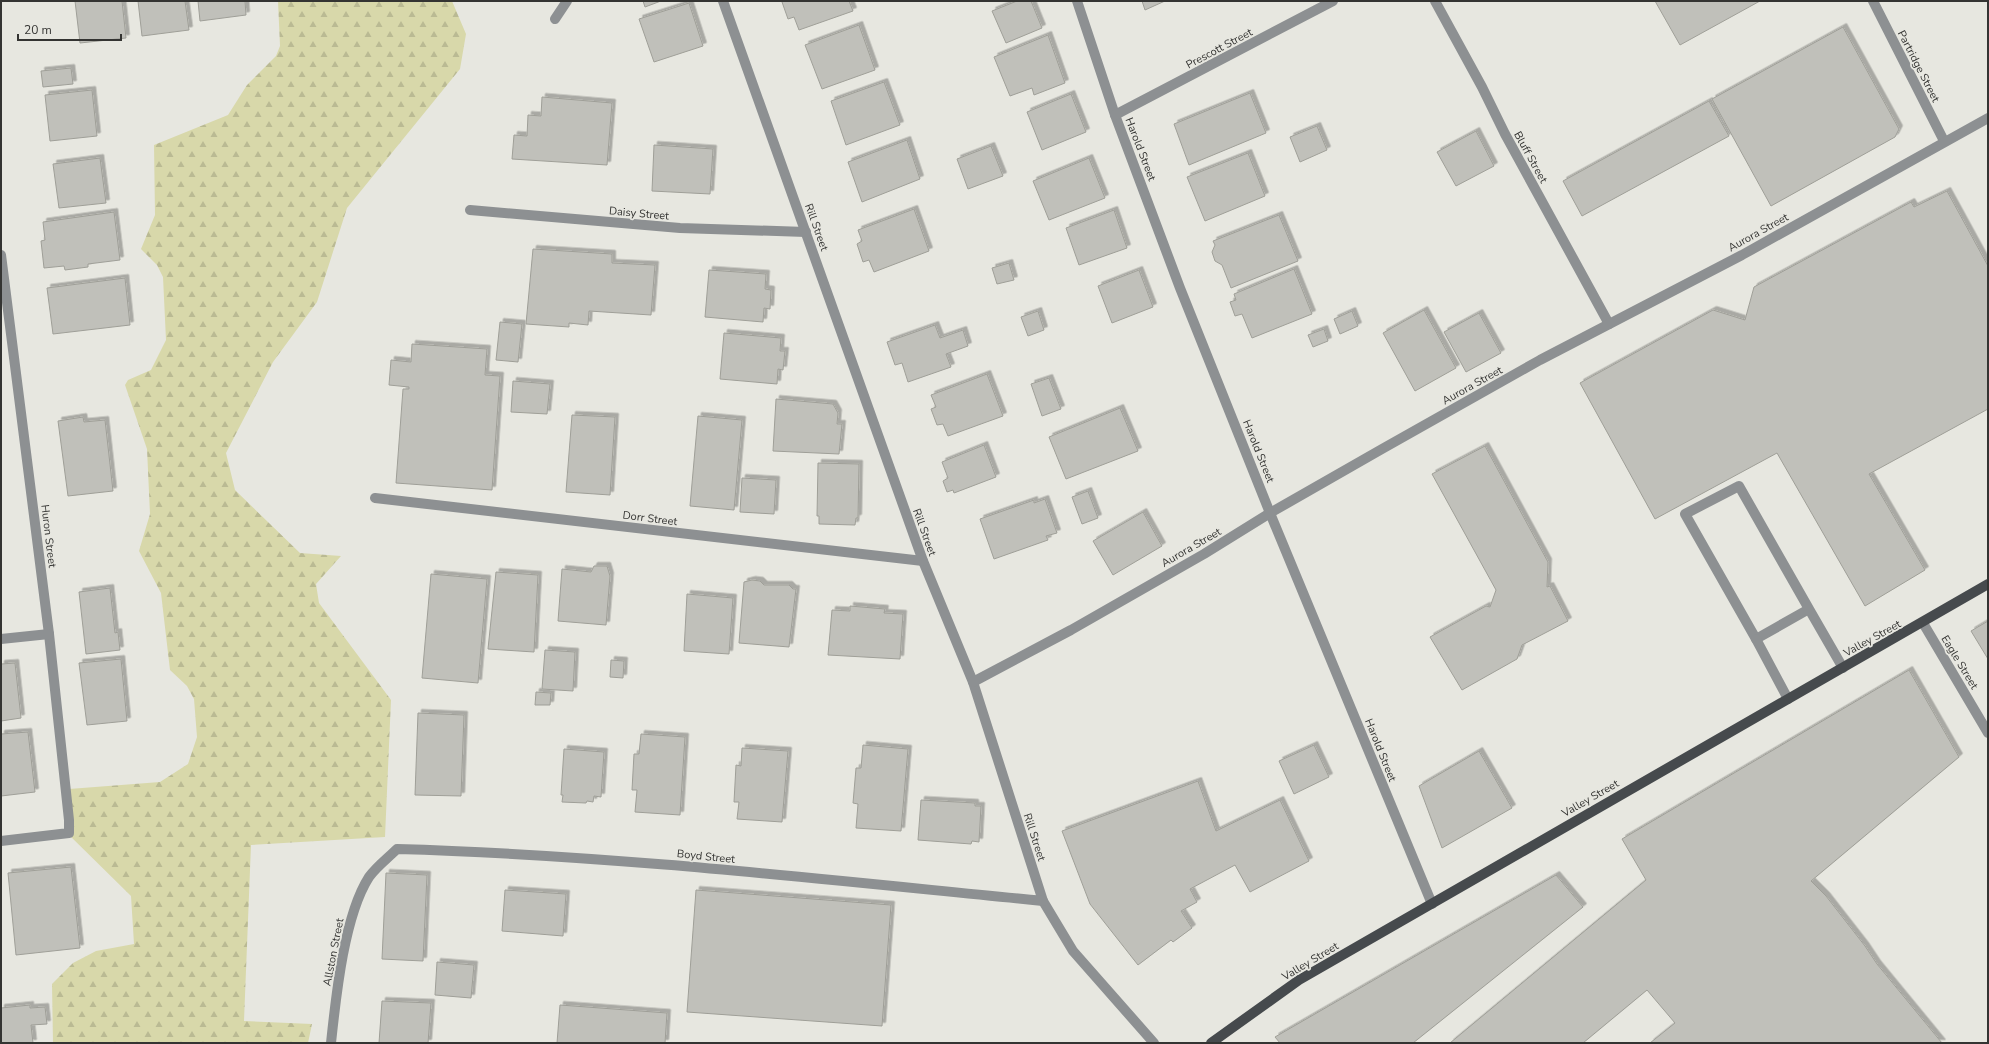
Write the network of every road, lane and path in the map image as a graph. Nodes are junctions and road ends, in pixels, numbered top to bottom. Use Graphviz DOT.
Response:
graph roads {
  1 [pos="567,1"];
  2 [pos="723,1"];
  3 [pos="1077,1"];
  4 [pos="1333,1"];
  5 [pos="1435,1"];
  6 [pos="1873,1"];
  7 [pos="555,19"];
  8 [pos="1115,114"];
  9 [pos="1988,118"];
  10 [pos="1944,141"];
  11 [pos="470,210"];
  12 [pos="806,232"];
  13 [pos="1,255"];
  14 [pos="3,282"];
  15 [pos="1609,324"];
  16 [pos="374,498"];
  17 [pos="1270,513"];
  18 [pos="923,561"];
  19 [pos="1988,584"];
  20 [pos="1809,609"];
  21 [pos="1923,623"];
  22 [pos="49,634"];
  23 [pos="1,639"];
  24 [pos="1756,639"];
  25 [pos="1843,668"];
  26 [pos="973,682"];
  27 [pos="1788,699"];
  28 [pos="1988,733"];
  29 [pos="1,841"];
  30 [pos="374,870"];
  31 [pos="1043,901"];
  32 [pos="1432,904"];
  33 [pos="331,1043"];
  34 [pos="1154,1043"];
  35 [pos="1211,1043"];
  1 -- 7 [label="street"];
  2 -- 12 [label="street, Rill Street"];
  3 -- 8 [label="street, Harold Street"];
  4 -- 8 [label="street, Prescott Street"];
  5 -- 15 [label="street, Bluff Street"];
  6 -- 10 [label="street, Partridge Street"];
  8 -- 17 [label="street, Harold Street"];
  9 -- 10 [label="street, Aurora Street"];
  10 -- 15 [label="street, Aurora Street"];
  11 -- 12 [label="street, Daisy Street"];
  12 -- 18 [label="street, Rill Street"];
  13 -- 14 [label="street, Huron Street"];
  14 -- 22 [label="street, Huron Street"];
  15 -- 17 [label="street, Aurora Street"];
  16 -- 18 [label="street, Dorr Street"];
  17 -- 26 [label="street, Aurora Street"];
  17 -- 32 [label="street, Harold Street"];
  18 -- 26 [label="street, Rill Street"];
  19 -- 21 [label="main road, Valley Street"];
  20 -- 24 [label="street"];
  20 -- 24 [label="street"];
  20 -- 25 [label="street"];
  21 -- 25 [label="main road, Valley Street"];
  21 -- 28 [label="street, Eagle Street"];
  22 -- 23 [label="street"];
  22 -- 29 [label="street, Huron Street"];
  24 -- 27 [label="street"];
  25 -- 27 [label="main road, Valley Street"];
  26 -- 31 [label="street, Rill Street"];
  27 -- 32 [label="main road, Valley Street"];
  30 -- 31 [label="street, Boyd Street"];
  30 -- 33 [label="street, Allston Street"];
  31 -- 34 [label="street, Rill Street"];
  32 -- 35 [label="main road, Valley Street"];
}
